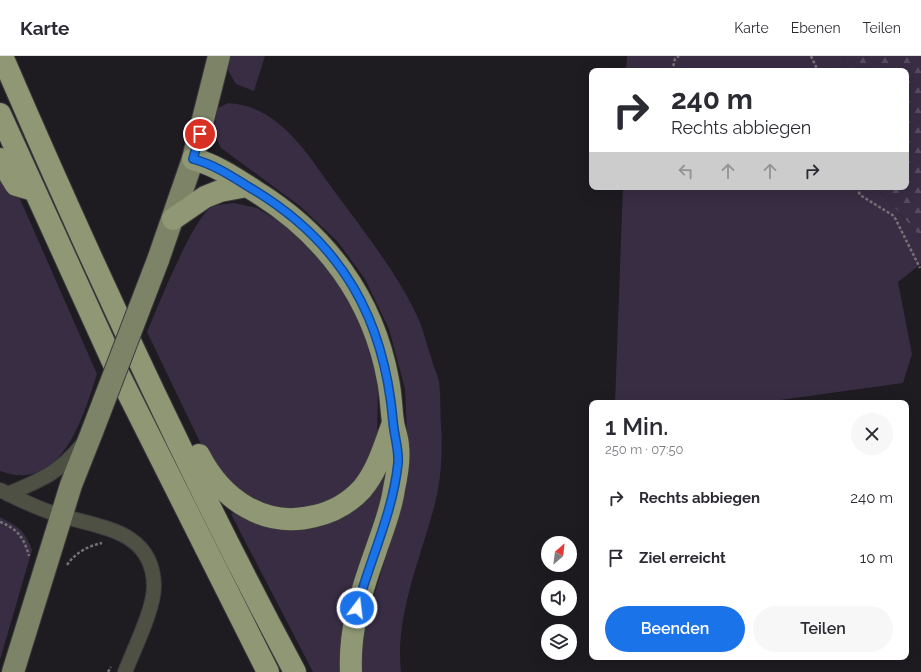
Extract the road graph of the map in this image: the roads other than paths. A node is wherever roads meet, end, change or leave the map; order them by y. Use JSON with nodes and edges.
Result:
{"nodes":[{"id":1,"x":2,"y":56,"type":"edge"},
{"id":2,"x":219,"y":56,"type":"edge"},
{"id":3,"x":0,"y":114,"type":"edge"},
{"id":4,"x":0,"y":159,"type":"edge"},
{"id":5,"x":193,"y":159,"type":"junction"},
{"id":6,"x":247,"y":186,"type":"junction"},
{"id":7,"x":33,"y":190,"type":"junction"},
{"id":8,"x":173,"y":219,"type":"junction"},
{"id":9,"x":393,"y":424,"type":"junction"},
{"id":10,"x":92,"y":432,"type":"junction"},
{"id":11,"x":180,"y":446,"type":"junction"},
{"id":12,"x":4,"y":492,"type":"edge"},
{"id":13,"x":61,"y":516,"type":"junction"},
{"id":14,"x":13,"y":672,"type":"edge"},
{"id":15,"x":125,"y":672,"type":"edge"},
{"id":16,"x":268,"y":672,"type":"edge"},
{"id":17,"x":295,"y":672,"type":"edge"},
{"id":18,"x":351,"y":672,"type":"edge"}],
"edges":[{"from":1,"to":11,"type":"highway"},
{"from":2,"to":5,"type":"main road"},
{"from":3,"to":7,"type":"highway"},
{"from":4,"to":7,"type":"highway"},
{"from":5,"to":6,"type":"highway"},
{"from":5,"to":8,"type":"main road"},
{"from":6,"to":8,"type":"highway"},
{"from":6,"to":9,"type":"highway"},
{"from":7,"to":16,"type":"highway"},
{"from":8,"to":10,"type":"main road","bridge":true},
{"from":9,"to":11,"type":"highway"},
{"from":9,"to":18,"type":"highway"},
{"from":10,"to":12,"type":"street"},
{"from":10,"to":13,"type":"main road"},
{"from":11,"to":17,"type":"highway"},
{"from":12,"to":13,"type":"street"},
{"from":13,"to":14,"type":"main road"},
{"from":13,"to":15,"type":"street"}]}
